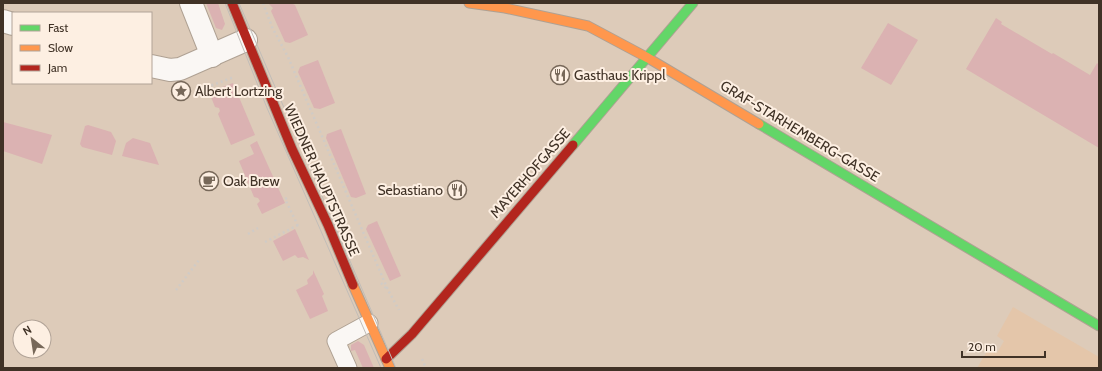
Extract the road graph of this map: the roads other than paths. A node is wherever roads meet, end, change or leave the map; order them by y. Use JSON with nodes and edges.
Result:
{"nodes":[{"id":1,"x":191,"y":3,"type":"edge"},
{"id":2,"x":232,"y":3,"type":"edge"},
{"id":3,"x":469,"y":3,"type":"edge"},
{"id":4,"x":693,"y":3,"type":"edge"},
{"id":5,"x":246,"y":40,"type":"junction"},
{"id":6,"x":212,"y":56,"type":"junction"},
{"id":7,"x":648,"y":58,"type":"junction"},
{"id":8,"x":152,"y":66,"type":"edge"},
{"id":9,"x":369,"y":323,"type":"junction"},
{"id":10,"x":1099,"y":326,"type":"edge"},
{"id":11,"x":388,"y":364,"type":"edge"},
{"id":12,"x":348,"y":368,"type":"edge"}],
"edges":[{"from":1,"to":6,"type":"street"},
{"from":2,"to":5,"type":"street","name":"WIEDNER HAUPTSTRASSE"},
{"from":3,"to":7,"type":"street","name":"GRAF-STARHEMBERG-GASSE"},
{"from":4,"to":7,"type":"street","name":"MAYERHOFGASSE"},
{"from":5,"to":6,"type":"street"},
{"from":5,"to":9,"type":"street","name":"WIEDNER HAUPTSTRASSE"},
{"from":6,"to":8,"type":"street"},
{"from":7,"to":10,"type":"street","name":"GRAF-STARHEMBERG-GASSE"},
{"from":7,"to":11,"type":"street","name":"MAYERHOFGASSE"},
{"from":9,"to":11,"type":"street","name":"WIEDNER HAUPTSTRASSE"},
{"from":9,"to":12,"type":"lane"}]}
